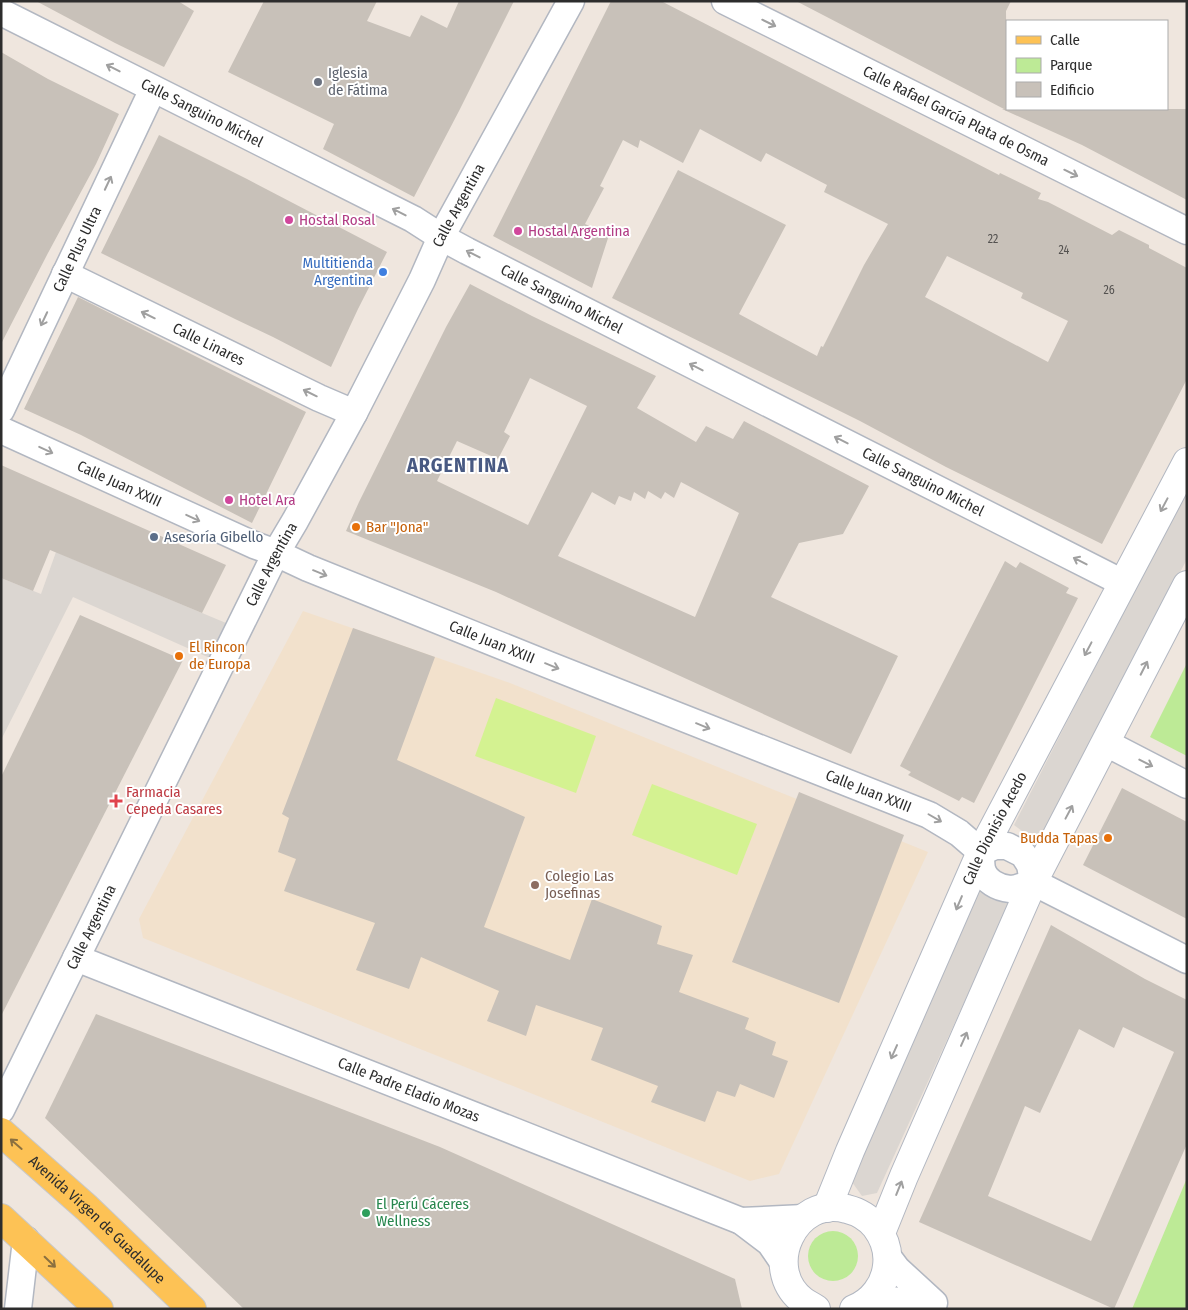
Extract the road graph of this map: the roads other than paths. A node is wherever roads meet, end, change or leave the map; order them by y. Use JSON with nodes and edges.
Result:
{"nodes":[{"id":1,"x":571,"y":1,"type":"edge"},
{"id":2,"x":725,"y":1,"type":"edge"},
{"id":3,"x":1,"y":12,"type":"edge"},
{"id":4,"x":153,"y":89,"type":"junction"},
{"id":5,"x":1187,"y":231,"type":"edge"},
{"id":6,"x":441,"y":237,"type":"junction"},
{"id":7,"x":65,"y":274,"type":"junction"},
{"id":8,"x":1,"y":410,"type":"edge"},
{"id":9,"x":354,"y":413,"type":"junction"},
{"id":10,"x":1,"y":430,"type":"edge"},
{"id":11,"x":1187,"y":462,"type":"edge"},
{"id":12,"x":276,"y":553,"type":"junction"},
{"id":13,"x":1124,"y":583,"type":"junction"},
{"id":14,"x":1185,"y":594,"type":"edge"},
{"id":15,"x":1106,"y":742,"type":"junction"},
{"id":16,"x":1187,"y":784,"type":"edge"},
{"id":17,"x":980,"y":852,"type":"junction"},
{"id":18,"x":1033,"y":882,"type":"junction"},
{"id":19,"x":76,"y":958,"type":"junction"},
{"id":20,"x":1187,"y":960,"type":"edge"},
{"id":21,"x":1,"y":1110,"type":"edge"},
{"id":22,"x":1,"y":1132,"type":"edge"},
{"id":23,"x":816,"y":1213,"type":"junction"},
{"id":24,"x":1,"y":1218,"type":"edge"},
{"id":25,"x":741,"y":1221,"type":"junction"},
{"id":26,"x":26,"y":1240,"type":"junction"},
{"id":27,"x":884,"y":1245,"type":"junction"},
{"id":28,"x":785,"y":1286,"type":"edge"},
{"id":29,"x":862,"y":1304,"type":"edge"},
{"id":30,"x":941,"y":1306,"type":"edge"},
{"id":31,"x":18,"y":1309,"type":"edge"},
{"id":32,"x":99,"y":1309,"type":"edge"},
{"id":33,"x":192,"y":1309,"type":"edge"},
{"id":34,"x":816,"y":1309,"type":"edge"}],
"edges":[{"from":1,"to":6,"type":"street","name":"Calle Argentina"},
{"from":2,"to":5,"type":"street","name":"Calle Rafael García Plata de Osma","one_way":true},
{"from":4,"to":3,"type":"street","name":"Calle Sanguino Michel","one_way":true},
{"from":6,"to":4,"type":"street","name":"Calle Sanguino Michel","one_way":true},
{"from":7,"to":4,"type":"street","name":"Calle Plus Ultra","one_way":true},
{"from":6,"to":9,"type":"street","name":"Calle Argentina"},
{"from":13,"to":6,"type":"street","name":"Calle Sanguino Michel","one_way":true},
{"from":7,"to":8,"type":"street","name":"Calle Plus Ultra","one_way":true},
{"from":9,"to":7,"type":"street","name":"Calle Linares","one_way":true},
{"from":9,"to":12,"type":"street","name":"Calle Argentina"},
{"from":10,"to":12,"type":"street","name":"Calle Juan XXIII","one_way":true},
{"from":11,"to":13,"type":"main road","name":"Calle Dionisio Acedo","one_way":true},
{"from":12,"to":17,"type":"street","name":"Calle Juan XXIII","one_way":true},
{"from":12,"to":19,"type":"street","name":"Calle Argentina"},
{"from":13,"to":17,"type":"main road","name":"Calle Dionisio Acedo","one_way":true},
{"from":15,"to":14,"type":"main road","one_way":true},
{"from":15,"to":16,"type":"street","one_way":true},
{"from":18,"to":15,"type":"main road","one_way":true},
{"from":17,"to":18,"type":"street"},
{"from":17,"to":18,"type":"street"},
{"from":17,"to":23,"type":"main road","name":"Calle Dionisio Acedo","one_way":true},
{"from":18,"to":20,"type":"street"},
{"from":27,"to":18,"type":"main road","one_way":true},
{"from":19,"to":21,"type":"street","name":"Calle Argentina"},
{"from":19,"to":25,"type":"street","name":"Calle Padre Eladio Mozas"},
{"from":33,"to":22,"type":"main road","name":"Avenida Virgen de Guadalupe","one_way":true},
{"from":23,"to":25,"type":"street","name":"Calle Padre Eladio Mozas"},
{"from":23,"to":27,"type":"main road"},
{"from":23,"to":28,"type":"main road","name":"Calle Dionisio Acedo"},
{"from":24,"to":26,"type":"main road"},
{"from":25,"to":28,"type":"street","name":"Calle Padre Eladio Mozas"},
{"from":26,"to":31,"type":"street"},
{"from":26,"to":32,"type":"main road","one_way":true},
{"from":27,"to":29,"type":"main road"},
{"from":27,"to":30,"type":"street"},
{"from":28,"to":34,"type":"main road"},
{"from":29,"to":30,"type":"street"}]}
